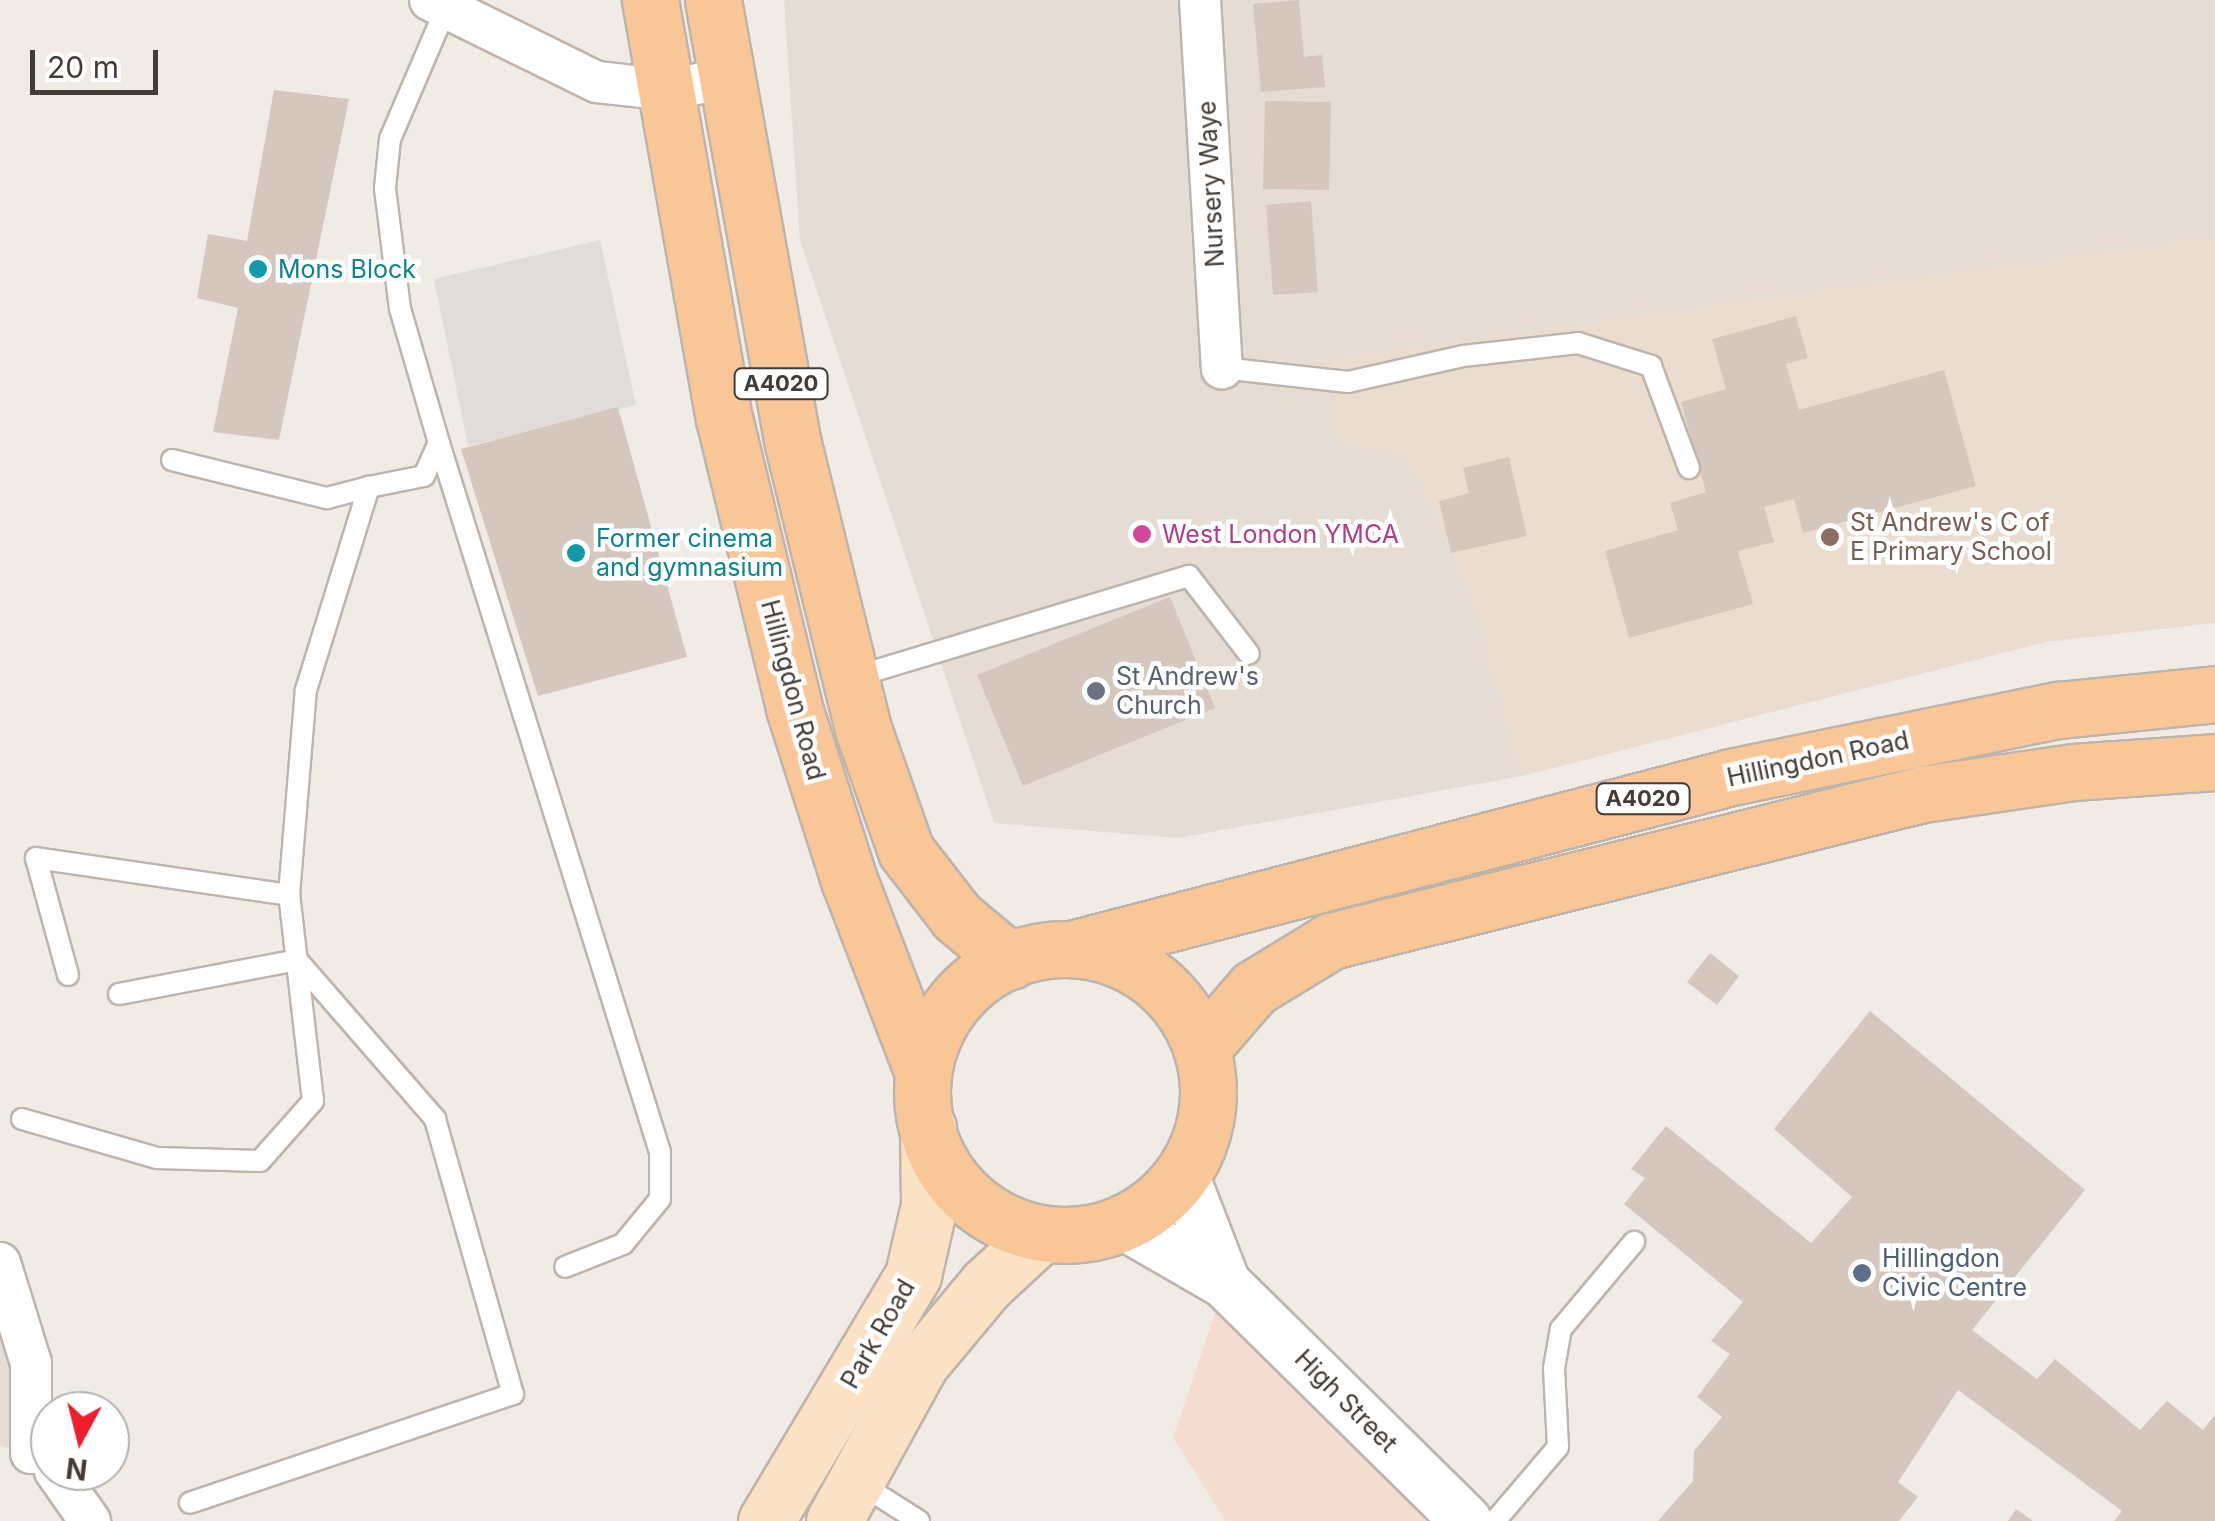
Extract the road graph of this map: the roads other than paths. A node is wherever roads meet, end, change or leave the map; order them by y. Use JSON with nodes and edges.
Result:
{"nodes":[{"id":1,"x":650,"y":0,"type":"edge"},
{"id":2,"x":714,"y":0,"type":"edge"},
{"id":3,"x":1200,"y":0,"type":"edge"},
{"id":4,"x":438,"y":3,"type":"edge"},
{"id":5,"x":725,"y":78,"type":"junction"},
{"id":6,"x":669,"y":90,"type":"junction"},
{"id":7,"x":1222,"y":368,"type":"joint"},
{"id":8,"x":439,"y":443,"type":"junction"},
{"id":9,"x":172,"y":460,"type":"dead end"},
{"id":10,"x":1690,"y":468,"type":"dead end"},
{"id":11,"x":369,"y":488,"type":"junction"},
{"id":12,"x":1249,"y":654,"type":"dead end"},
{"id":13,"x":851,"y":678,"type":"junction"},
{"id":14,"x":2215,"y":694,"type":"edge"},
{"id":15,"x":2215,"y":762,"type":"edge"},
{"id":16,"x":289,"y":895,"type":"junction"},
{"id":17,"x":1079,"y":947,"type":"junction"},
{"id":18,"x":297,"y":960,"type":"junction"},
{"id":19,"x":1010,"y":961,"type":"junction"},
{"id":20,"x":68,"y":976,"type":"dead end"},
{"id":21,"x":119,"y":994,"type":"dead end"},
{"id":22,"x":1202,"y":1048,"type":"junction"},
{"id":23,"x":923,"y":1073,"type":"junction"},
{"id":24,"x":22,"y":1118,"type":"dead end"},
{"id":25,"x":928,"y":1128,"type":"junction"},
{"id":26,"x":1182,"y":1172,"type":"junction"},
{"id":27,"x":1125,"y":1225,"type":"junction"},
{"id":28,"x":1039,"y":1236,"type":"junction"},
{"id":29,"x":1634,"y":1242,"type":"dead end"},
{"id":30,"x":0,"y":1263,"type":"edge"},
{"id":31,"x":564,"y":1268,"type":"dead end"},
{"id":32,"x":1225,"y":1283,"type":"junction"},
{"id":33,"x":31,"y":1391,"type":"edge"},
{"id":34,"x":62,"y":1491,"type":"edge"},
{"id":35,"x":843,"y":1500,"type":"edge"},
{"id":36,"x":190,"y":1504,"type":"dead end"},
{"id":37,"x":90,"y":1521,"type":"edge"},
{"id":38,"x":766,"y":1521,"type":"edge"},
{"id":39,"x":920,"y":1521,"type":"edge"},
{"id":40,"x":1466,"y":1521,"type":"edge"},
{"id":41,"x":1495,"y":1521,"type":"edge"}],
"edges":[{"from":1,"to":6,"type":"main road","name":"Hillingdon Road","number":"A4020"},
{"from":2,"to":5,"type":"main road","number":"A4020"},
{"from":3,"to":7,"type":"street","name":"Nursery Waye"},
{"from":4,"to":6,"type":"street"},
{"from":4,"to":8,"type":"lane"},
{"from":5,"to":6,"type":"street"},
{"from":5,"to":13,"type":"main road","number":"A4020"},
{"from":6,"to":23,"type":"main road","name":"Hillingdon Road","number":"A4020"},
{"from":7,"to":10,"type":"lane"},
{"from":8,"to":11,"type":"lane"},
{"from":8,"to":31,"type":"lane"},
{"from":9,"to":11,"type":"lane"},
{"from":11,"to":16,"type":"lane"},
{"from":12,"to":13,"type":"lane"},
{"from":13,"to":19,"type":"main road","number":"A4020"},
{"from":14,"to":17,"type":"main road","name":"Hillingdon Road","number":"A4020"},
{"from":15,"to":22,"type":"main road","number":"A4020"},
{"from":16,"to":18,"type":"lane"},
{"from":16,"to":20,"type":"lane"},
{"from":17,"to":19,"type":"main road","number":"A4020"},
{"from":17,"to":22,"type":"main road","number":"A4020"},
{"from":18,"to":21,"type":"lane"},
{"from":18,"to":24,"type":"lane"},
{"from":18,"to":36,"type":"lane"},
{"from":19,"to":23,"type":"main road","number":"A4020"},
{"from":22,"to":26,"type":"main road","number":"A4020"},
{"from":23,"to":25,"type":"main road","number":"A4020"},
{"from":25,"to":28,"type":"main road","number":"A4020"},
{"from":25,"to":38,"type":"main road","name":"Park Road"},
{"from":26,"to":27,"type":"main road","number":"A4020"},
{"from":26,"to":32,"type":"street"},
{"from":27,"to":28,"type":"main road","number":"A4020"},
{"from":27,"to":32,"type":"street"},
{"from":28,"to":35,"type":"main road","name":"Park Road"},
{"from":29,"to":41,"type":"lane"},
{"from":30,"to":33,"type":"street"},
{"from":32,"to":40,"type":"street","name":"High Street"},
{"from":34,"to":37,"type":"street"},
{"from":35,"to":39,"type":"lane"}]}
